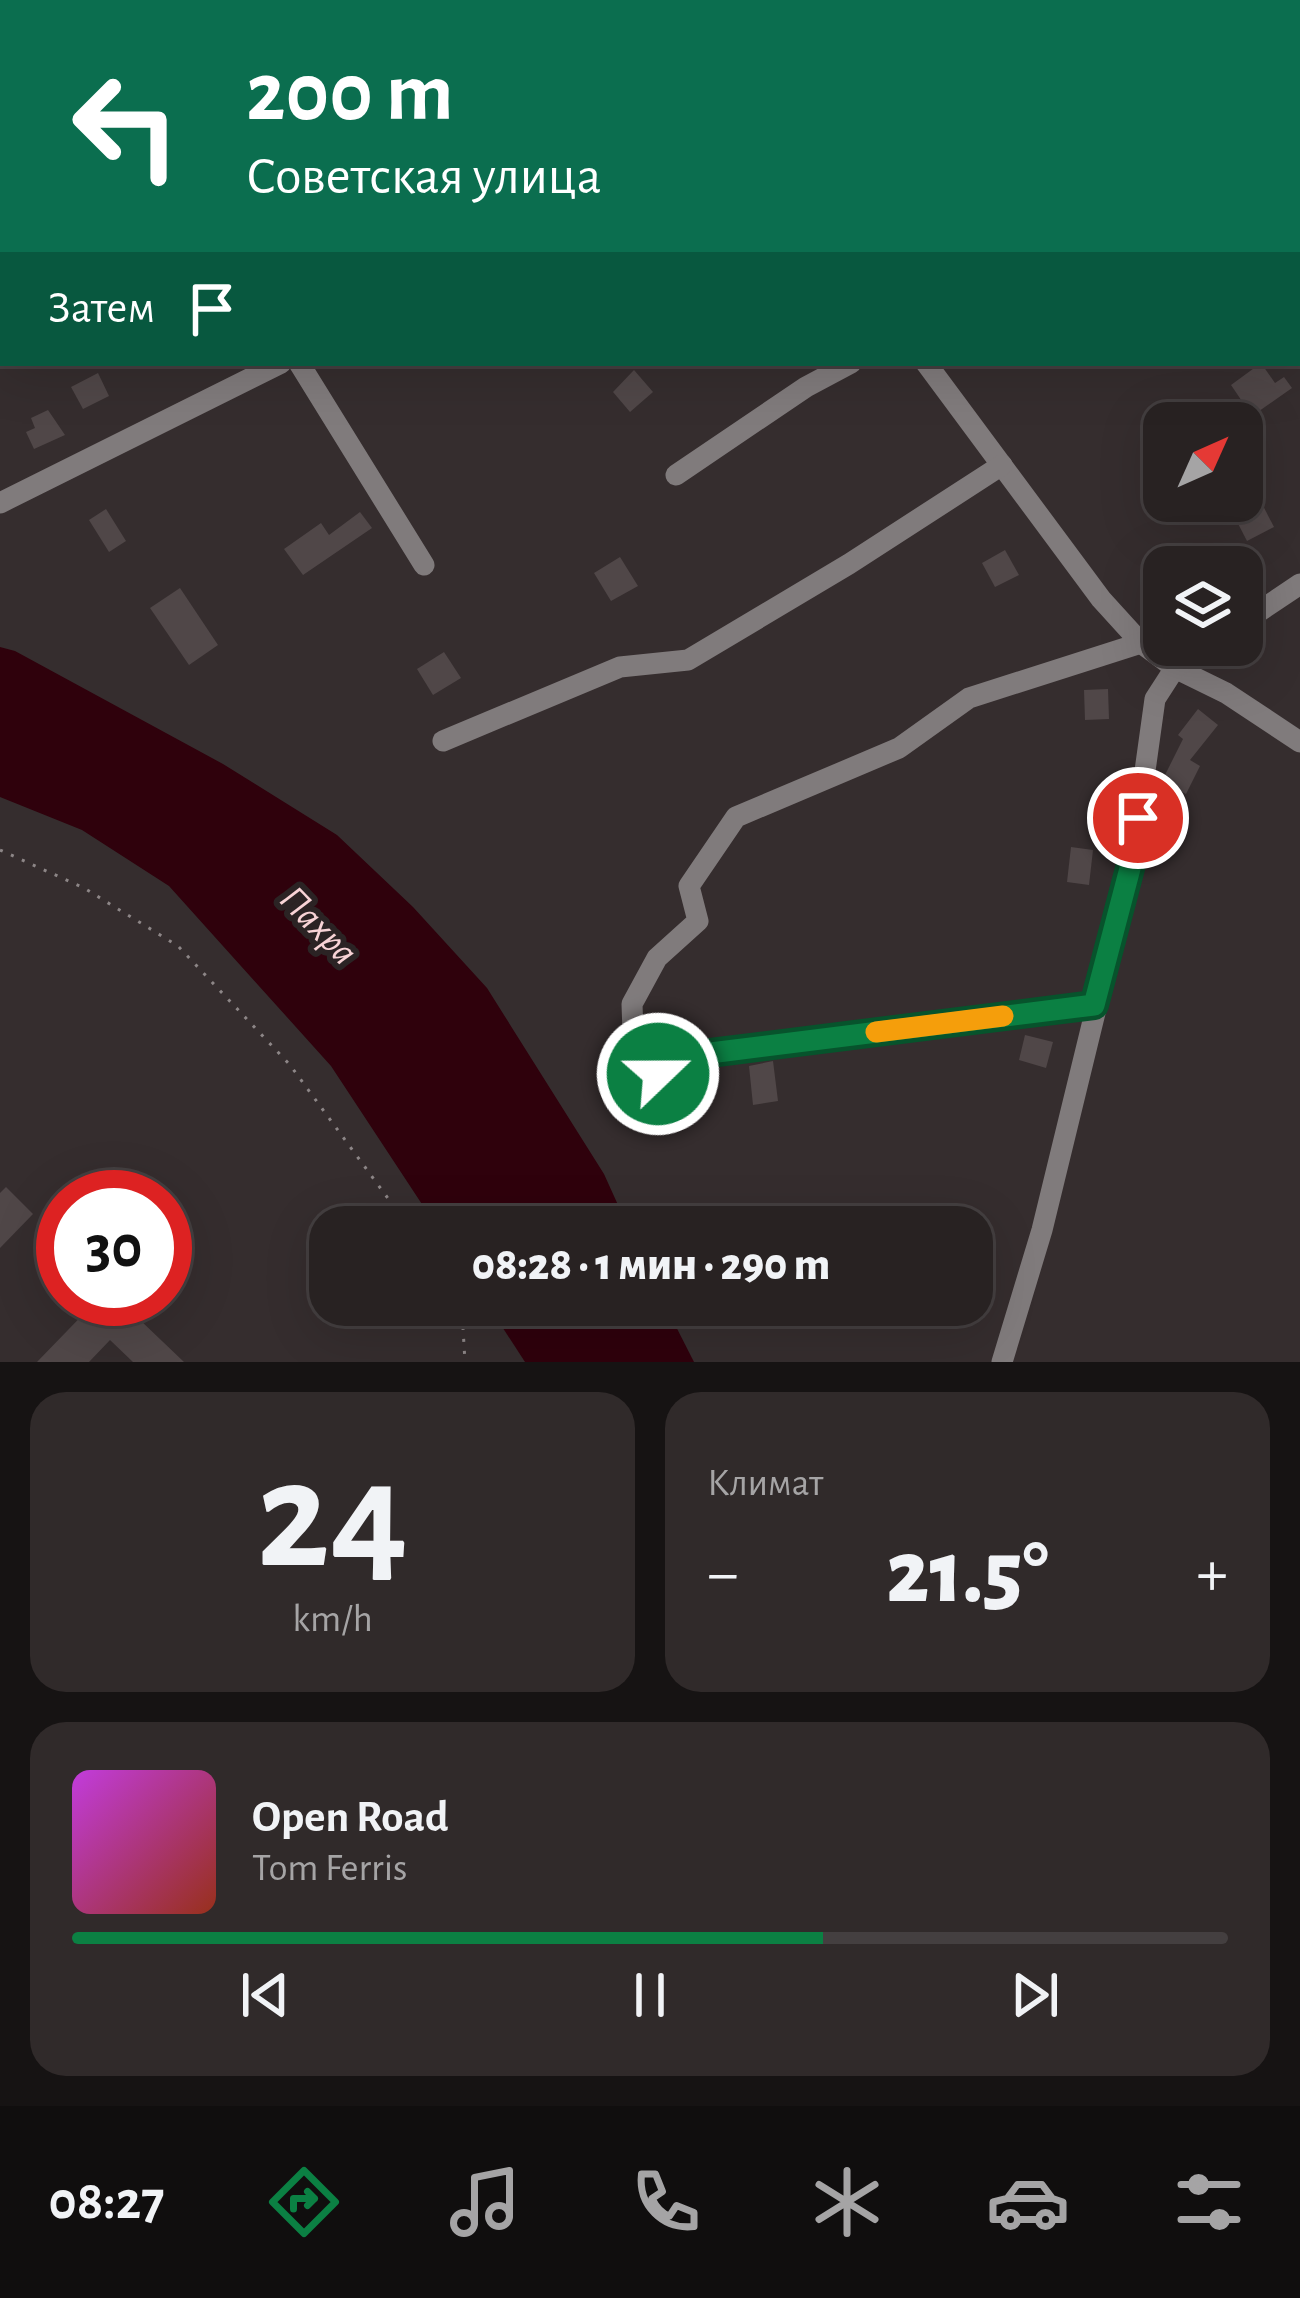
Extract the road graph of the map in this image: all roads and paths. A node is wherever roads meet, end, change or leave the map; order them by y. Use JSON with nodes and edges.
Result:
{"nodes":[{"id":1,"x":275,"y":366,"type":"edge"},
{"id":2,"x":301,"y":366,"type":"edge"},
{"id":3,"x":845,"y":366,"type":"edge"},
{"id":4,"x":932,"y":366,"type":"edge"},
{"id":5,"x":1002,"y":465,"type":"junction"},
{"id":6,"x":676,"y":475,"type":"dead end"},
{"id":7,"x":0,"y":503,"type":"edge"},
{"id":8,"x":424,"y":565,"type":"dead end"},
{"id":9,"x":1300,"y":584,"type":"edge"},
{"id":10,"x":1263,"y":608,"type":"edge"},
{"id":11,"x":1141,"y":644,"type":"junction"},
{"id":12,"x":1177,"y":666,"type":"edge"},
{"id":13,"x":1174,"y":668,"type":"junction"},
{"id":14,"x":443,"y":741,"type":"dead end"},
{"id":15,"x":1300,"y":742,"type":"edge"},
{"id":16,"x":0,"y":850,"type":"edge"},
{"id":17,"x":1094,"y":1005,"type":"junction"},
{"id":18,"x":394,"y":1206,"type":"edge"},
{"id":19,"x":462,"y":1326,"type":"edge"},
{"id":20,"x":465,"y":1362,"type":"edge"},
{"id":21,"x":1002,"y":1362,"type":"edge"}],
"edges":[{"from":1,"to":7,"type":"street"},
{"from":2,"to":8,"type":"street"},
{"from":3,"to":6,"type":"street"},
{"from":4,"to":5,"type":"street"},
{"from":5,"to":11,"type":"street"},
{"from":5,"to":14,"type":"street"},
{"from":9,"to":10,"type":"street"},
{"from":11,"to":13,"type":"street"},
{"from":11,"to":17,"type":"street"},
{"from":12,"to":13,"type":"street"},
{"from":13,"to":15,"type":"street"},
{"from":13,"to":17,"type":"street"},
{"from":16,"to":18,"type":"path"},
{"from":17,"to":21,"type":"street"},
{"from":19,"to":20,"type":"path"}]}
